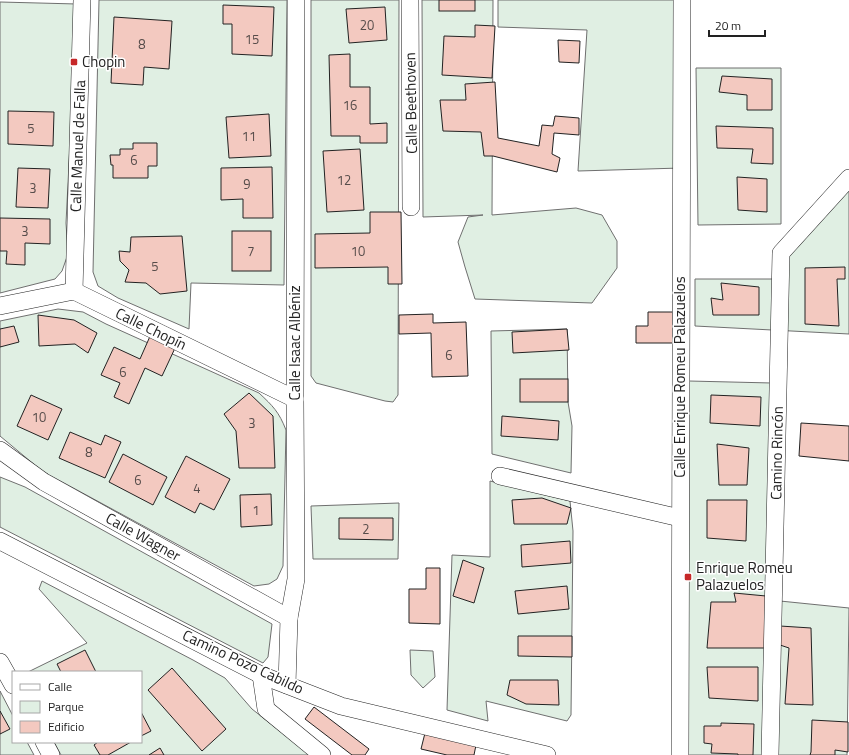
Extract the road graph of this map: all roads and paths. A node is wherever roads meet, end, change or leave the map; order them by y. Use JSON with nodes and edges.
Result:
{"nodes":[{"id":1,"x":82,"y":0,"type":"edge"},
{"id":2,"x":296,"y":0,"type":"edge"},
{"id":3,"x":410,"y":0,"type":"edge"},
{"id":4,"x":682,"y":0,"type":"edge"},
{"id":5,"x":849,"y":178,"type":"edge"},
{"id":6,"x":412,"y":207,"type":"dead end"},
{"id":7,"x":74,"y":291,"type":"junction"},
{"id":8,"x":0,"y":306,"type":"edge"},
{"id":9,"x":295,"y":399,"type":"junction"},
{"id":10,"x":0,"y":450,"type":"edge"},
{"id":11,"x":500,"y":476,"type":"dead end"},
{"id":12,"x":680,"y":518,"type":"junction"},
{"id":13,"x":0,"y":540,"type":"edge"},
{"id":14,"x":289,"y":618,"type":"junction"},
{"id":15,"x":0,"y":662,"type":"edge"},
{"id":16,"x":261,"y":674,"type":"junction"},
{"id":17,"x":12,"y":683,"type":"edge"},
{"id":18,"x":287,"y":685,"type":"junction"},
{"id":19,"x":45,"y":743,"type":"edge"},
{"id":20,"x":51,"y":755,"type":"edge"},
{"id":21,"x":322,"y":755,"type":"edge"},
{"id":22,"x":547,"y":755,"type":"edge"},
{"id":23,"x":680,"y":755,"type":"edge"},
{"id":24,"x":770,"y":755,"type":"edge"}],
"edges":[{"from":1,"to":7,"type":"street","name":"Calle Manuel de Falla"},
{"from":2,"to":9,"type":"street","name":"Calle Isaac Albéniz"},
{"from":3,"to":6,"type":"street","name":"Calle Beethoven"},
{"from":4,"to":12,"type":"street","name":"Calle Enrique Romeu Palazuelos"},
{"from":5,"to":24,"type":"street","name":"Camino Rincón"},
{"from":7,"to":8,"type":"street"},
{"from":7,"to":9,"type":"street","name":"Calle Chopín"},
{"from":9,"to":14,"type":"street","name":"Calle Isaac Albéniz"},
{"from":10,"to":14,"type":"street","name":"Calle Wagner"},
{"from":11,"to":12,"type":"street"},
{"from":12,"to":23,"type":"street","name":"Calle Enrique Romeu Palazuelos"},
{"from":13,"to":16,"type":"street","name":"Camino Pozo Cabildo"},
{"from":14,"to":18,"type":"street","name":"Calle Isaac Albéniz"},
{"from":15,"to":17,"type":"street"},
{"from":16,"to":18,"type":"street","name":"Camino Pozo Cabildo"},
{"from":16,"to":21,"type":"street"},
{"from":18,"to":22,"type":"street","name":"Camino Pozo Cabildo"},
{"from":19,"to":20,"type":"street"}]}
